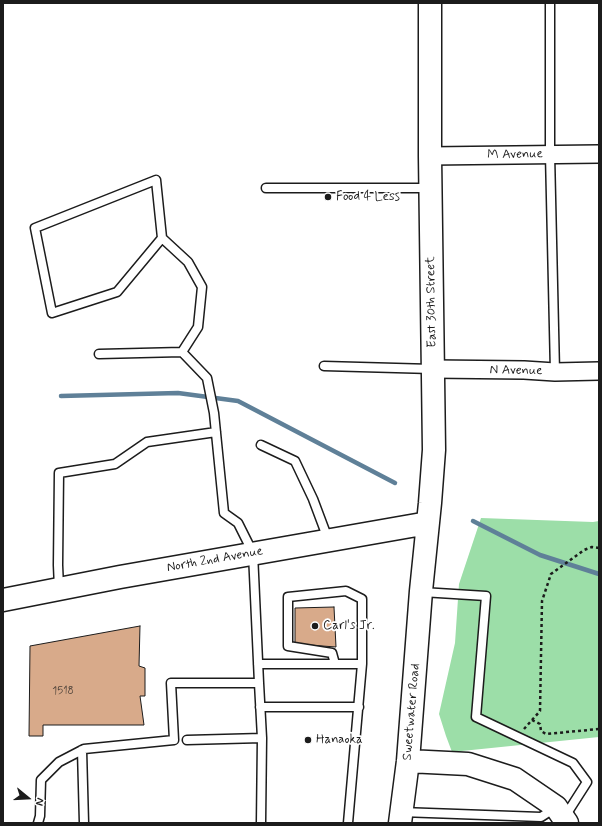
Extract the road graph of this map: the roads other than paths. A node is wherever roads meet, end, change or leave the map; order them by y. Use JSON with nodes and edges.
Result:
{"nodes":[{"id":1,"x":430,"y":3,"type":"edge"},
{"id":2,"x":550,"y":3,"type":"edge"},
{"id":3,"x":550,"y":154,"type":"junction"},
{"id":4,"x":599,"y":154,"type":"edge"},
{"id":5,"x":430,"y":156,"type":"junction"},
{"id":6,"x":266,"y":188,"type":"dead end"},
{"id":7,"x":430,"y":188,"type":"junction"},
{"id":8,"x":162,"y":238,"type":"junction"},
{"id":9,"x":182,"y":352,"type":"junction"},
{"id":10,"x":99,"y":354,"type":"dead end"},
{"id":11,"x":324,"y":366,"type":"dead end"},
{"id":12,"x":433,"y":369,"type":"junction"},
{"id":13,"x":599,"y":371,"type":"edge"},
{"id":14,"x":554,"y":372,"type":"junction"},
{"id":15,"x":216,"y":432,"type":"junction"},
{"id":16,"x":261,"y":445,"type":"dead end"},
{"id":17,"x":428,"y":523,"type":"junction"},
{"id":18,"x":328,"y":540,"type":"junction"},
{"id":19,"x":253,"y":553,"type":"junction"},
{"id":20,"x":59,"y":589,"type":"junction"},
{"id":21,"x":421,"y":596,"type":"junction"},
{"id":22,"x":3,"y":600,"type":"edge"},
{"id":23,"x":258,"y":664,"type":"junction"},
{"id":24,"x":334,"y":664,"type":"junction"},
{"id":25,"x":362,"y":664,"type":"junction"},
{"id":26,"x":259,"y":683,"type":"junction"},
{"id":27,"x":260,"y":707,"type":"junction"},
{"id":28,"x":359,"y":707,"type":"junction"},
{"id":29,"x":262,"y":738,"type":"junction"},
{"id":30,"x":187,"y":740,"type":"dead end"},
{"id":31,"x":82,"y":750,"type":"junction"},
{"id":32,"x":408,"y":761,"type":"junction"},
{"id":33,"x":562,"y":816,"type":"edge"},
{"id":34,"x":400,"y":818,"type":"edge"},
{"id":35,"x":38,"y":823,"type":"edge"},
{"id":36,"x":84,"y":823,"type":"edge"},
{"id":37,"x":261,"y":823,"type":"edge"},
{"id":38,"x":348,"y":823,"type":"edge"}],
"edges":[{"from":1,"to":5,"type":"main road","name":"East 30th Street"},
{"from":2,"to":3,"type":"lane"},
{"from":3,"to":4,"type":"street","name":"M Avenue"},
{"from":3,"to":5,"type":"street","name":"M Avenue"},
{"from":3,"to":14,"type":"lane"},
{"from":5,"to":7,"type":"main road","name":"East 30th Street"},
{"from":6,"to":7,"type":"lane"},
{"from":7,"to":12,"type":"main road","name":"East 30th Street"},
{"from":8,"to":8,"type":"lane"},
{"from":8,"to":9,"type":"lane"},
{"from":9,"to":10,"type":"lane"},
{"from":9,"to":15,"type":"lane"},
{"from":11,"to":12,"type":"lane"},
{"from":12,"to":14,"type":"street","name":"N Avenue"},
{"from":12,"to":17,"type":"main road","name":"East 30th Street"},
{"from":13,"to":14,"type":"street","name":"N Avenue"},
{"from":15,"to":19,"type":"lane"},
{"from":15,"to":20,"type":"lane"},
{"from":16,"to":18,"type":"lane"},
{"from":17,"to":18,"type":"main road","name":"North 2nd Avenue"},
{"from":17,"to":21,"type":"main road","name":"East 30th Street"},
{"from":18,"to":19,"type":"main road","name":"North 2nd Avenue"},
{"from":19,"to":20,"type":"main road","name":"North 2nd Avenue"},
{"from":19,"to":23,"type":"lane"},
{"from":20,"to":22,"type":"main road","name":"North 2nd Avenue"},
{"from":21,"to":32,"type":"main road","name":"Sweetwater Road"},
{"from":21,"to":33,"type":"lane"},
{"from":23,"to":24,"type":"lane"},
{"from":23,"to":26,"type":"lane"},
{"from":24,"to":25,"type":"lane"},
{"from":24,"to":25,"type":"lane"},
{"from":25,"to":28,"type":"lane"},
{"from":26,"to":27,"type":"lane"},
{"from":26,"to":31,"type":"lane"},
{"from":27,"to":28,"type":"lane"},
{"from":27,"to":29,"type":"lane"},
{"from":28,"to":38,"type":"lane"},
{"from":29,"to":30,"type":"lane"},
{"from":29,"to":37,"type":"lane"},
{"from":31,"to":35,"type":"lane"},
{"from":31,"to":36,"type":"lane"},
{"from":32,"to":33,"type":"main road"},
{"from":32,"to":34,"type":"main road","name":"Sweetwater Road"},
{"from":33,"to":34,"type":"lane"}]}
